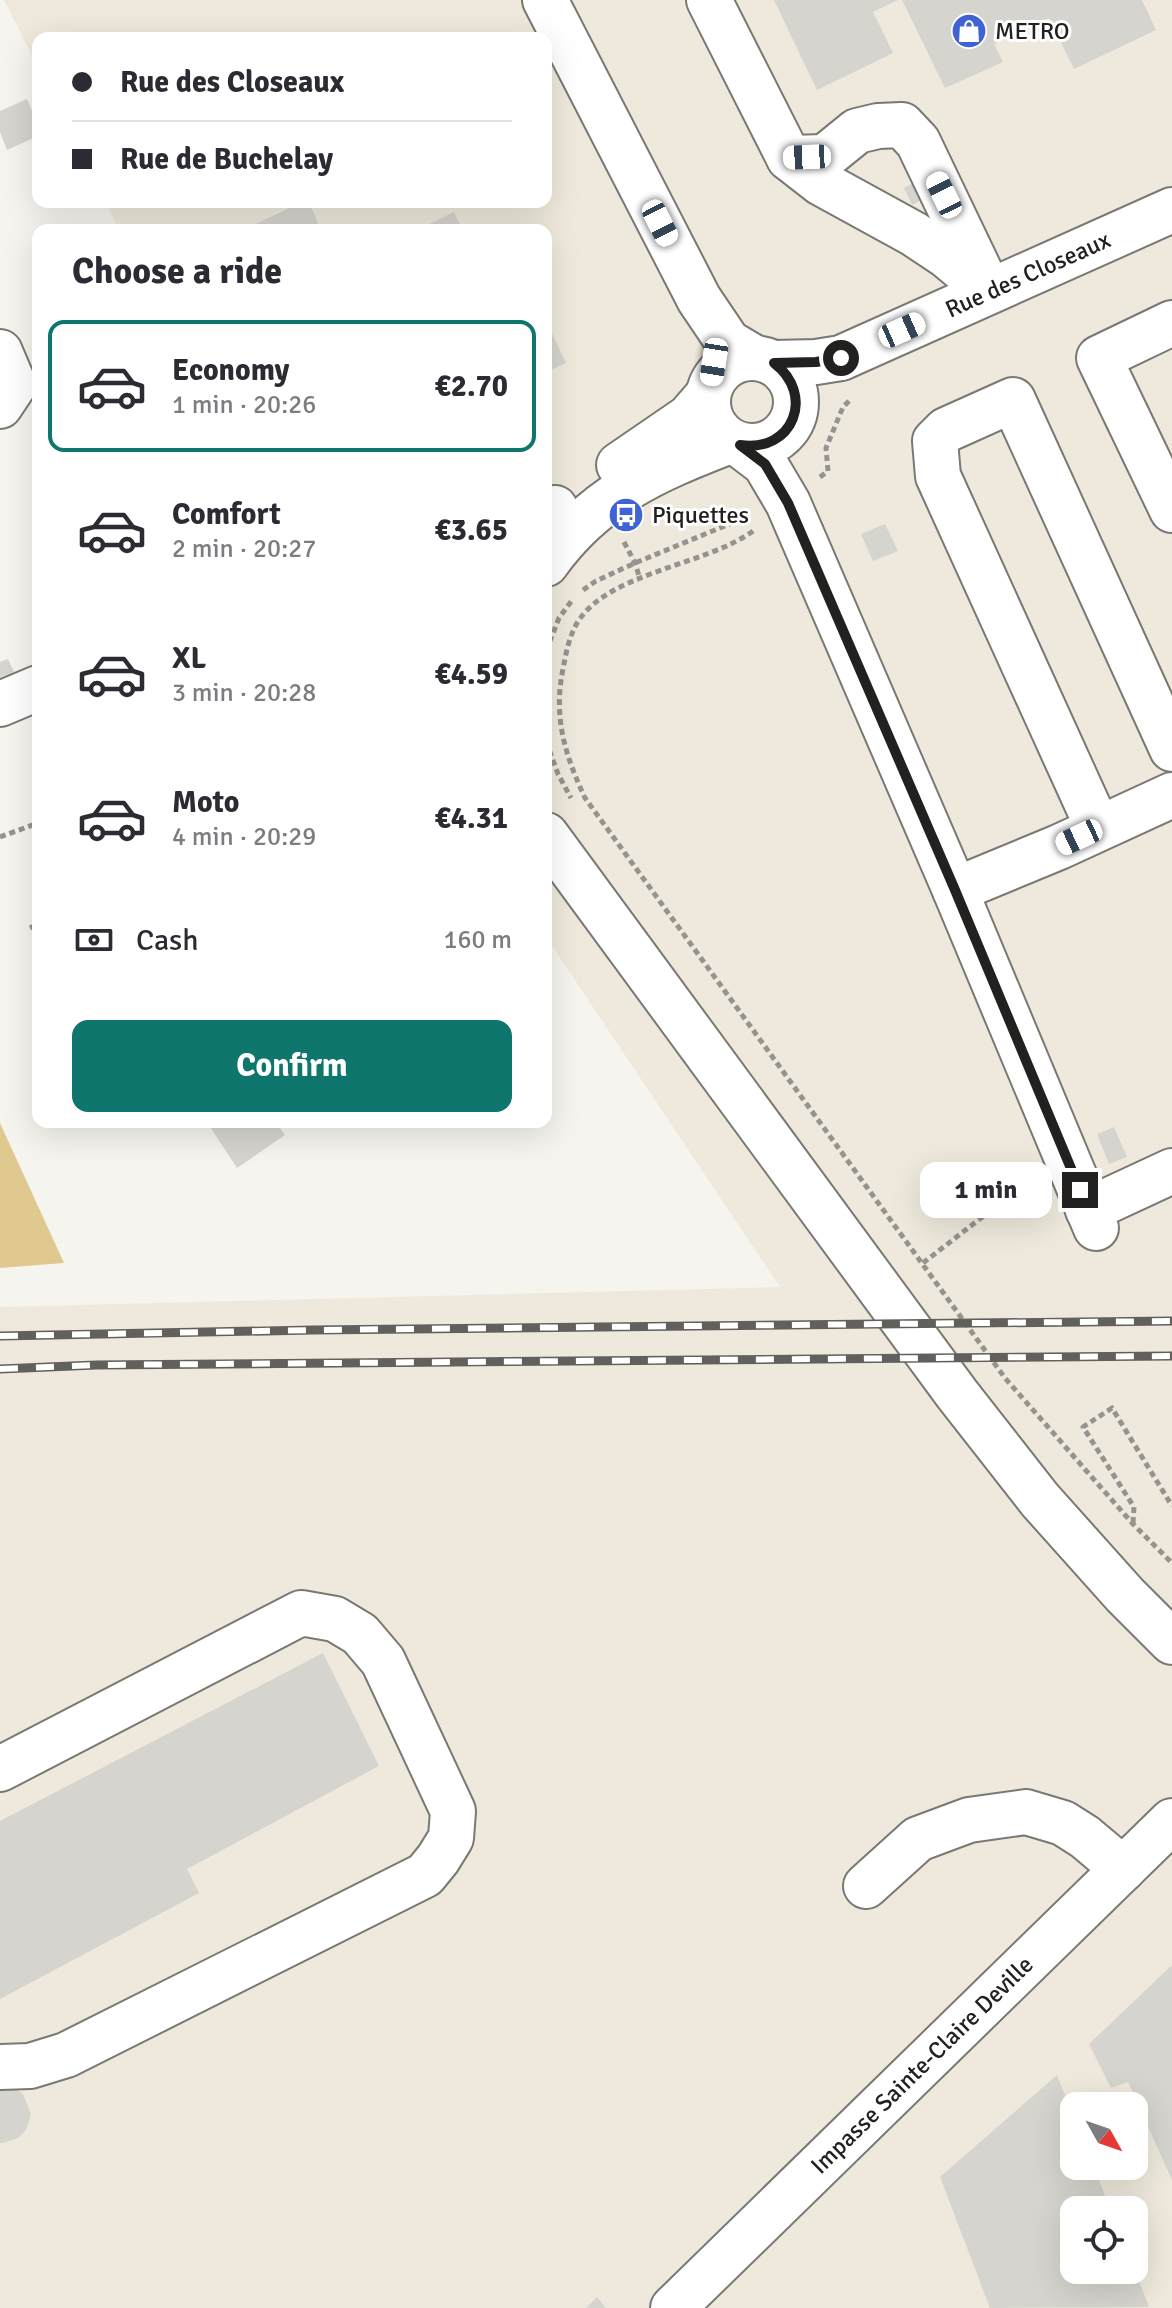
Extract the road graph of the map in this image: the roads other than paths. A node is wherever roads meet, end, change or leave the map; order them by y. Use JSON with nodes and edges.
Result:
{"nodes":[{"id":1,"x":545,"y":0,"type":"edge"},
{"id":2,"x":709,"y":0,"type":"edge"},
{"id":3,"x":789,"y":158,"type":"junction"},
{"id":4,"x":1172,"y":210,"type":"edge"},
{"id":5,"x":989,"y":291,"type":"junction"},
{"id":6,"x":699,"y":299,"type":"junction"},
{"id":7,"x":1172,"y":323,"type":"edge"},
{"id":8,"x":0,"y":352,"type":"edge"},
{"id":9,"x":764,"y":360,"type":"junction"},
{"id":10,"x":848,"y":377,"type":"junction"},
{"id":11,"x":709,"y":390,"type":"junction"},
{"id":12,"x":0,"y":406,"type":"edge"},
{"id":13,"x":790,"y":424,"type":"junction"},
{"id":14,"x":735,"y":443,"type":"junction"},
{"id":15,"x":786,"y":496,"type":"junction"},
{"id":16,"x":552,"y":510,"type":"edge"},
{"id":17,"x":1172,"y":510,"type":"edge"},
{"id":18,"x":552,"y":556,"type":"edge"},
{"id":19,"x":32,"y":691,"type":"edge"},
{"id":20,"x":0,"y":704,"type":"edge"},
{"id":21,"x":1172,"y":749,"type":"edge"},
{"id":22,"x":1172,"y":795,"type":"edge"},
{"id":23,"x":1098,"y":828,"type":"junction"},
{"id":24,"x":552,"y":843,"type":"edge"},
{"id":25,"x":955,"y":890,"type":"junction"},
{"id":26,"x":1172,"y":1171,"type":"edge"},
{"id":27,"x":1172,"y":1642,"type":"edge"},
{"id":28,"x":0,"y":1769,"type":"edge"},
{"id":29,"x":1172,"y":1821,"type":"edge"},
{"id":30,"x":1123,"y":1869,"type":"junction"},
{"id":31,"x":866,"y":1886,"type":"dead end"},
{"id":32,"x":0,"y":2067,"type":"edge"},
{"id":33,"x":673,"y":2308,"type":"edge"}],
"edges":[{"from":1,"to":6,"type":"street"},
{"from":2,"to":3,"type":"street"},
{"from":3,"to":5,"type":"street"},
{"from":3,"to":5,"type":"street"},
{"from":4,"to":5,"type":"street","name":"Rue des Closeaux"},
{"from":5,"to":10,"type":"street","name":"Rue des Closeaux"},
{"from":6,"to":9,"type":"street"},
{"from":6,"to":11,"type":"street"},
{"from":7,"to":17,"type":"street"},
{"from":8,"to":12,"type":"street"},
{"from":9,"to":10,"type":"street","name":"Rue des Closeaux"},
{"from":9,"to":11,"type":"street"},
{"from":9,"to":13,"type":"street"},
{"from":10,"to":13,"type":"street","name":"Rue des Closeaux"},
{"from":11,"to":14,"type":"street"},
{"from":11,"to":16,"type":"street"},
{"from":13,"to":14,"type":"street"},
{"from":13,"to":15,"type":"street"},
{"from":14,"to":15,"type":"street"},
{"from":14,"to":18,"type":"street"},
{"from":15,"to":25,"type":"street"},
{"from":19,"to":20,"type":"street"},
{"from":21,"to":23,"type":"street"},
{"from":22,"to":23,"type":"street"},
{"from":23,"to":25,"type":"street"},
{"from":24,"to":27,"type":"street"},
{"from":25,"to":26,"type":"street"},
{"from":28,"to":32,"type":"street"},
{"from":29,"to":30,"type":"street","name":"Impasse Sainte-Claire Deville"},
{"from":30,"to":31,"type":"street"},
{"from":30,"to":33,"type":"street","name":"Impasse Sainte-Claire Deville"}]}
